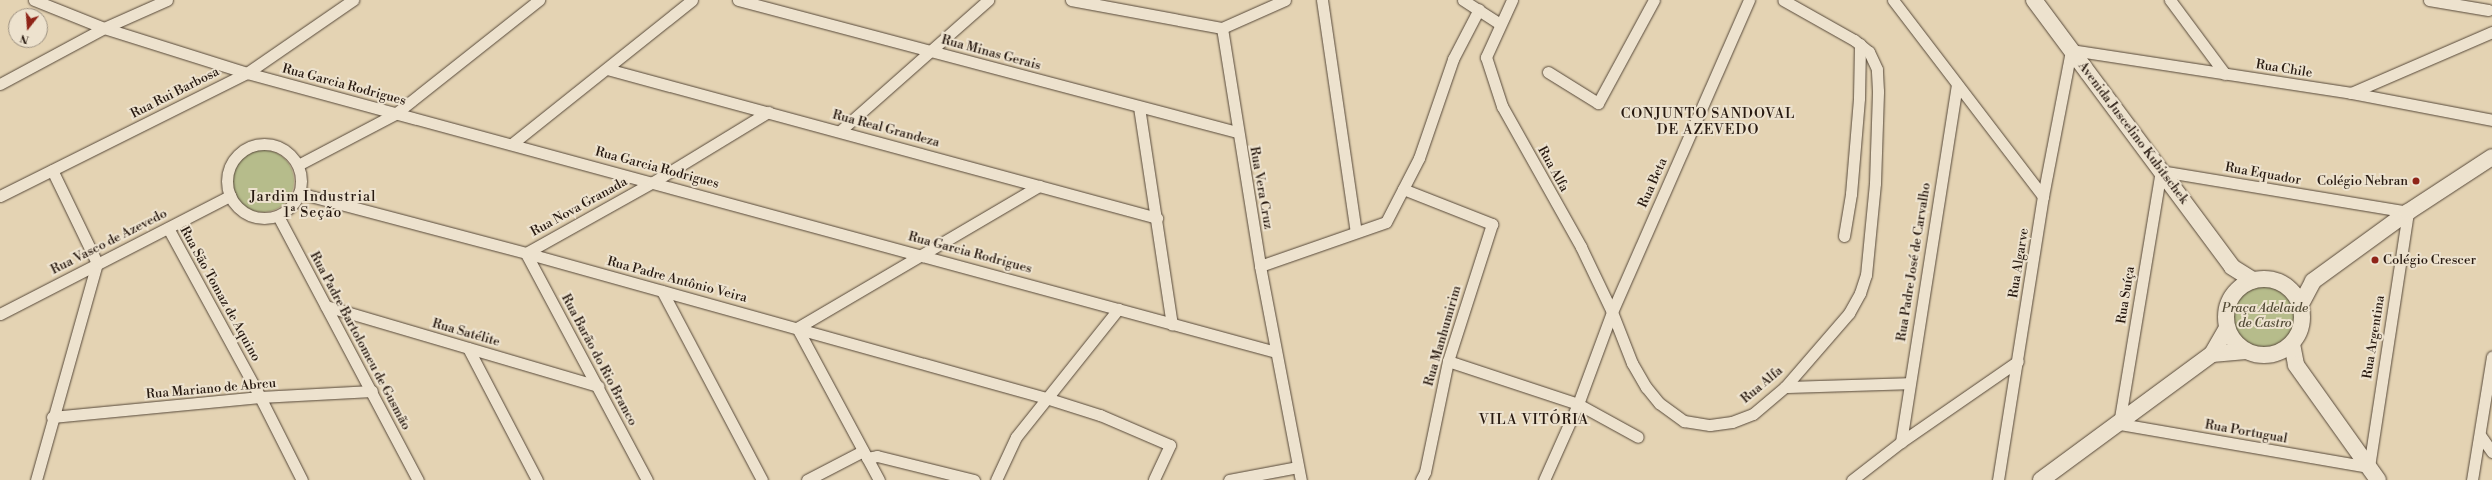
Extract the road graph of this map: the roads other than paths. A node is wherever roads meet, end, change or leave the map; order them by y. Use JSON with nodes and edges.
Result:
{"nodes":[{"id":1,"x":34,"y":0,"type":"edge"},
{"id":2,"x":167,"y":0,"type":"edge"},
{"id":3,"x":353,"y":0,"type":"edge"},
{"id":4,"x":539,"y":0,"type":"edge"},
{"id":5,"x":692,"y":0,"type":"edge"},
{"id":6,"x":738,"y":0,"type":"edge"},
{"id":7,"x":988,"y":0,"type":"edge"},
{"id":8,"x":1071,"y":0,"type":"edge"},
{"id":9,"x":1285,"y":0,"type":"edge"},
{"id":10,"x":1322,"y":0,"type":"edge"},
{"id":11,"x":1463,"y":0,"type":"edge"},
{"id":12,"x":1512,"y":0,"type":"edge"},
{"id":13,"x":1654,"y":0,"type":"edge"},
{"id":14,"x":1749,"y":0,"type":"edge"},
{"id":15,"x":1783,"y":0,"type":"edge"},
{"id":16,"x":1893,"y":0,"type":"edge"},
{"id":17,"x":2034,"y":0,"type":"edge"},
{"id":18,"x":2170,"y":0,"type":"edge"},
{"id":19,"x":2429,"y":0,"type":"edge"},
{"id":20,"x":2471,"y":0,"type":"edge"},
{"id":21,"x":1479,"y":9,"type":"junction"},
{"id":22,"x":2490,"y":12,"type":"edge"},
{"id":23,"x":1500,"y":24,"type":"junction"},
{"id":24,"x":104,"y":28,"type":"junction"},
{"id":25,"x":1222,"y":28,"type":"junction"},
{"id":26,"x":2492,"y":32,"type":"edge"},
{"id":27,"x":1860,"y":44,"type":"junction"},
{"id":28,"x":2071,"y":50,"type":"junction"},
{"id":29,"x":929,"y":52,"type":"junction"},
{"id":30,"x":607,"y":69,"type":"junction"},
{"id":31,"x":1548,"y":72,"type":"dead end"},
{"id":32,"x":247,"y":73,"type":"junction"},
{"id":33,"x":2225,"y":74,"type":"junction"},
{"id":34,"x":0,"y":84,"type":"edge"},
{"id":35,"x":1957,"y":85,"type":"junction"},
{"id":36,"x":2351,"y":93,"type":"junction"},
{"id":37,"x":1139,"y":107,"type":"junction"},
{"id":38,"x":768,"y":112,"type":"junction"},
{"id":39,"x":395,"y":114,"type":"junction"},
{"id":40,"x":2492,"y":120,"type":"edge"},
{"id":41,"x":840,"y":132,"type":"junction"},
{"id":42,"x":1237,"y":132,"type":"junction"},
{"id":43,"x":513,"y":143,"type":"junction"},
{"id":44,"x":2492,"y":157,"type":"edge"},
{"id":45,"x":298,"y":165,"type":"junction"},
{"id":46,"x":52,"y":170,"type":"junction"},
{"id":47,"x":2161,"y":171,"type":"junction"},
{"id":48,"x":653,"y":182,"type":"junction"},
{"id":49,"x":1039,"y":186,"type":"junction"},
{"id":50,"x":1402,"y":189,"type":"junction"},
{"id":51,"x":299,"y":193,"type":"junction"},
{"id":52,"x":0,"y":196,"type":"edge"},
{"id":53,"x":230,"y":196,"type":"junction"},
{"id":54,"x":2043,"y":196,"type":"junction"},
{"id":55,"x":2408,"y":212,"type":"junction"},
{"id":56,"x":278,"y":216,"type":"junction"},
{"id":57,"x":1156,"y":218,"type":"junction"},
{"id":58,"x":168,"y":228,"type":"junction"},
{"id":59,"x":1356,"y":232,"type":"junction"},
{"id":60,"x":1844,"y":236,"type":"dead end"},
{"id":61,"x":526,"y":253,"type":"junction"},
{"id":62,"x":921,"y":254,"type":"junction"},
{"id":63,"x":97,"y":263,"type":"junction"},
{"id":64,"x":1260,"y":266,"type":"junction"},
{"id":65,"x":2232,"y":267,"type":"junction"},
{"id":66,"x":2253,"y":280,"type":"junction"},
{"id":67,"x":2313,"y":281,"type":"junction"},
{"id":68,"x":2286,"y":285,"type":"junction"},
{"id":69,"x":2236,"y":290,"type":"junction"},
{"id":70,"x":662,"y":291,"type":"junction"},
{"id":71,"x":2301,"y":304,"type":"junction"},
{"id":72,"x":326,"y":306,"type":"junction"},
{"id":73,"x":1118,"y":309,"type":"junction"},
{"id":74,"x":1612,"y":312,"type":"junction"},
{"id":75,"x":0,"y":314,"type":"edge"},
{"id":76,"x":1172,"y":325,"type":"junction"},
{"id":77,"x":797,"y":328,"type":"junction"},
{"id":78,"x":2227,"y":328,"type":"junction"},
{"id":79,"x":2292,"y":344,"type":"junction"},
{"id":80,"x":468,"y":348,"type":"junction"},
{"id":81,"x":2246,"y":351,"type":"junction"},
{"id":82,"x":1276,"y":352,"type":"junction"},
{"id":83,"x":2277,"y":353,"type":"junction"},
{"id":84,"x":2212,"y":354,"type":"junction"},
{"id":85,"x":2492,"y":357,"type":"edge"},
{"id":86,"x":1448,"y":361,"type":"junction"},
{"id":87,"x":2018,"y":361,"type":"junction"},
{"id":88,"x":2296,"y":365,"type":"junction"},
{"id":89,"x":2490,"y":376,"type":"edge"},
{"id":90,"x":1909,"y":383,"type":"junction"},
{"id":91,"x":598,"y":386,"type":"junction"},
{"id":92,"x":1785,"y":387,"type":"junction"},
{"id":93,"x":372,"y":391,"type":"junction"},
{"id":94,"x":260,"y":398,"type":"junction"},
{"id":95,"x":1046,"y":398,"type":"junction"},
{"id":96,"x":1578,"y":404,"type":"junction"},
{"id":97,"x":52,"y":417,"type":"junction"},
{"id":98,"x":2119,"y":424,"type":"junction"},
{"id":99,"x":2480,"y":435,"type":"junction"},
{"id":100,"x":1638,"y":437,"type":"dead end"},
{"id":101,"x":1901,"y":442,"type":"junction"},
{"id":102,"x":2492,"y":452,"type":"edge"},
{"id":103,"x":865,"y":454,"type":"junction"},
{"id":104,"x":1298,"y":467,"type":"junction"},
{"id":105,"x":2369,"y":467,"type":"junction"},
{"id":106,"x":1000,"y":479,"type":"edge"},
{"id":107,"x":36,"y":480,"type":"edge"},
{"id":108,"x":302,"y":480,"type":"edge"},
{"id":109,"x":418,"y":480,"type":"edge"},
{"id":110,"x":537,"y":480,"type":"edge"},
{"id":111,"x":646,"y":480,"type":"edge"},
{"id":112,"x":762,"y":480,"type":"edge"},
{"id":113,"x":807,"y":480,"type":"edge"},
{"id":114,"x":879,"y":480,"type":"edge"},
{"id":115,"x":974,"y":480,"type":"edge"},
{"id":116,"x":1154,"y":480,"type":"edge"},
{"id":117,"x":1228,"y":480,"type":"edge"},
{"id":118,"x":1301,"y":480,"type":"edge"},
{"id":119,"x":1421,"y":480,"type":"edge"},
{"id":120,"x":1544,"y":480,"type":"edge"},
{"id":121,"x":1852,"y":480,"type":"edge"},
{"id":122,"x":1998,"y":480,"type":"edge"},
{"id":123,"x":2041,"y":480,"type":"edge"},
{"id":124,"x":2378,"y":480,"type":"edge"},
{"id":125,"x":2472,"y":480,"type":"edge"}],
"edges":[{"from":1,"to":24,"type":"street","name":"Rua Garcia Rodrigues"},
{"from":2,"to":24,"type":"street"},
{"from":3,"to":32,"type":"street","name":"Rua Rui Barbosa"},
{"from":4,"to":39,"type":"street"},
{"from":5,"to":30,"type":"street"},
{"from":6,"to":29,"type":"street","name":"Rua Minas Gerais"},
{"from":7,"to":29,"type":"street"},
{"from":8,"to":25,"type":"street"},
{"from":9,"to":25,"type":"street"},
{"from":10,"to":59,"type":"street"},
{"from":11,"to":21,"type":"street"},
{"from":12,"to":23,"type":"street","name":"Rua Alfa"},
{"from":13,"to":31,"type":"street"},
{"from":14,"to":74,"type":"street","name":"Rua Beta"},
{"from":15,"to":27,"type":"street","name":"Rua Alfa"},
{"from":16,"to":35,"type":"street"},
{"from":17,"to":28,"type":"street","name":"Avenida Juscelino Kubitschek"},
{"from":18,"to":33,"type":"street"},
{"from":19,"to":22,"type":"street"},
{"from":20,"to":22,"type":"street"},
{"from":21,"to":23,"type":"street"},
{"from":21,"to":50,"type":"street"},
{"from":23,"to":74,"type":"street","name":"Rua Alfa"},
{"from":24,"to":32,"type":"street","name":"Rua Garcia Rodrigues"},
{"from":24,"to":34,"type":"street"},
{"from":25,"to":42,"type":"street","name":"Rua Vera Cruz"},
{"from":26,"to":36,"type":"street"},
{"from":27,"to":60,"type":"street"},
{"from":27,"to":92,"type":"street","name":"Rua Alfa"},
{"from":28,"to":33,"type":"street","name":"Rua Chile"},
{"from":28,"to":47,"type":"street","name":"Avenida Juscelino Kubitschek"},
{"from":28,"to":54,"type":"street","name":"Rua Algarve"},
{"from":29,"to":37,"type":"street","name":"Rua Minas Gerais"},
{"from":29,"to":41,"type":"street"},
{"from":30,"to":38,"type":"street","name":"Rua Real Grandeza"},
{"from":30,"to":43,"type":"street"},
{"from":32,"to":39,"type":"street","name":"Rua Garcia Rodrigues"},
{"from":32,"to":46,"type":"street","name":"Rua Rui Barbosa"},
{"from":33,"to":36,"type":"street","name":"Rua Chile"},
{"from":35,"to":54,"type":"street"},
{"from":35,"to":90,"type":"street","name":"Rua Padre José de Carvalho"},
{"from":36,"to":40,"type":"street","name":"Rua Chile"},
{"from":37,"to":42,"type":"street","name":"Rua Minas Gerais"},
{"from":37,"to":57,"type":"street"},
{"from":38,"to":41,"type":"street","name":"Rua Real Grandeza"},
{"from":38,"to":48,"type":"street","name":"Rua Nova Granada"},
{"from":39,"to":43,"type":"street","name":"Rua Garcia Rodrigues"},
{"from":39,"to":45,"type":"street"},
{"from":41,"to":49,"type":"street","name":"Rua Real Grandeza"},
{"from":42,"to":64,"type":"street","name":"Rua Vera Cruz"},
{"from":43,"to":48,"type":"street","name":"Rua Garcia Rodrigues"},
{"from":44,"to":55,"type":"street"},
{"from":45,"to":51,"type":"street"},
{"from":45,"to":53,"type":"street"},
{"from":46,"to":52,"type":"street","name":"Rua Rui Barbosa"},
{"from":46,"to":63,"type":"street"},
{"from":47,"to":55,"type":"street","name":"Rua Equador"},
{"from":47,"to":65,"type":"street","name":"Avenida Juscelino Kubitschek"},
{"from":47,"to":98,"type":"street","name":"Rua Suíça"},
{"from":48,"to":61,"type":"street","name":"Rua Nova Granada"},
{"from":48,"to":62,"type":"street","name":"Rua Garcia Rodrigues"},
{"from":49,"to":57,"type":"street","name":"Rua Real Grandeza"},
{"from":49,"to":62,"type":"street"},
{"from":50,"to":59,"type":"street"},
{"from":50,"to":86,"type":"street","name":"Rua Manhumirim"},
{"from":51,"to":56,"type":"street"},
{"from":51,"to":61,"type":"street","name":"Rua Padre Antônio Veira"},
{"from":53,"to":56,"type":"street"},
{"from":53,"to":58,"type":"street","name":"Rua Vasco de Azevedo"},
{"from":54,"to":87,"type":"street","name":"Rua Algarve"},
{"from":55,"to":67,"type":"street"},
{"from":55,"to":105,"type":"street","name":"Rua Argentina"},
{"from":56,"to":72,"type":"street","name":"Rua Padre Bartolomeu de Gusmão"},
{"from":57,"to":76,"type":"street"},
{"from":58,"to":63,"type":"street","name":"Rua Vasco de Azevedo"},
{"from":58,"to":94,"type":"street","name":"Rua São Tomaz de Aquino"},
{"from":59,"to":64,"type":"street"},
{"from":61,"to":70,"type":"street","name":"Rua Padre Antônio Veira"},
{"from":61,"to":91,"type":"street","name":"Rua Barão do Rio Branco"},
{"from":62,"to":73,"type":"street","name":"Rua Garcia Rodrigues"},
{"from":62,"to":77,"type":"street"},
{"from":63,"to":75,"type":"street","name":"Rua Vasco de Azevedo"},
{"from":63,"to":97,"type":"street"},
{"from":64,"to":82,"type":"street","name":"Rua Vera Cruz"},
{"from":65,"to":66,"type":"street","name":"Avenida Juscelino Kubitschek"},
{"from":65,"to":69,"type":"street","name":"Avenida Juscelino Kubitschek"},
{"from":66,"to":68,"type":"street"},
{"from":66,"to":69,"type":"street"},
{"from":67,"to":68,"type":"street"},
{"from":67,"to":71,"type":"street"},
{"from":68,"to":71,"type":"street"},
{"from":69,"to":78,"type":"street"},
{"from":70,"to":77,"type":"street","name":"Rua Padre Antônio Veira"},
{"from":70,"to":112,"type":"street"},
{"from":71,"to":79,"type":"street"},
{"from":72,"to":80,"type":"street","name":"Rua Satélite"},
{"from":72,"to":93,"type":"street","name":"Rua Padre Bartolomeu de Gusmão"},
{"from":73,"to":76,"type":"street","name":"Rua Garcia Rodrigues"},
{"from":73,"to":95,"type":"street"},
{"from":74,"to":92,"type":"street","name":"Rua Alfa"},
{"from":74,"to":96,"type":"street","name":"Rua Beta"},
{"from":76,"to":82,"type":"street","name":"Rua Garcia Rodrigues"},
{"from":77,"to":95,"type":"street","name":"Rua Padre Antônio Veira"},
{"from":77,"to":103,"type":"street"},
{"from":78,"to":81,"type":"street"},
{"from":78,"to":84,"type":"street"},
{"from":79,"to":83,"type":"street"},
{"from":79,"to":88,"type":"street"},
{"from":80,"to":91,"type":"street","name":"Rua Satélite"},
{"from":80,"to":110,"type":"street"},
{"from":81,"to":83,"type":"street"},
{"from":81,"to":84,"type":"street"},
{"from":82,"to":104,"type":"street","name":"Rua Vera Cruz"},
{"from":83,"to":88,"type":"street"},
{"from":84,"to":98,"type":"street"},
{"from":85,"to":89,"type":"street"},
{"from":86,"to":96,"type":"street"},
{"from":86,"to":119,"type":"street","name":"Rua Manhumirim"},
{"from":87,"to":101,"type":"street"},
{"from":87,"to":122,"type":"street","name":"Rua Algarve"},
{"from":88,"to":105,"type":"street"},
{"from":89,"to":99,"type":"street"},
{"from":90,"to":92,"type":"street"},
{"from":90,"to":101,"type":"street","name":"Rua Padre José de Carvalho"},
{"from":91,"to":111,"type":"street","name":"Rua Barão do Rio Branco"},
{"from":93,"to":94,"type":"street","name":"Rua Mariano de Abreu"},
{"from":93,"to":109,"type":"street","name":"Rua Padre Bartolomeu de Gusmão"},
{"from":94,"to":97,"type":"street","name":"Rua Mariano de Abreu"},
{"from":94,"to":108,"type":"street","name":"Rua São Tomaz de Aquino"},
{"from":95,"to":106,"type":"street"},
{"from":95,"to":116,"type":"street","name":"Rua Padre Antônio Veira"},
{"from":96,"to":100,"type":"street"},
{"from":96,"to":120,"type":"street","name":"Rua Beta"},
{"from":97,"to":107,"type":"street"},
{"from":98,"to":105,"type":"street","name":"Rua Portugual"},
{"from":98,"to":123,"type":"street"},
{"from":99,"to":102,"type":"street"},
{"from":99,"to":125,"type":"street"},
{"from":101,"to":121,"type":"street"},
{"from":103,"to":113,"type":"street"},
{"from":103,"to":114,"type":"street"},
{"from":103,"to":115,"type":"street"},
{"from":104,"to":117,"type":"street"},
{"from":104,"to":118,"type":"street","name":"Rua Vera Cruz"},
{"from":105,"to":124,"type":"street"}]}
